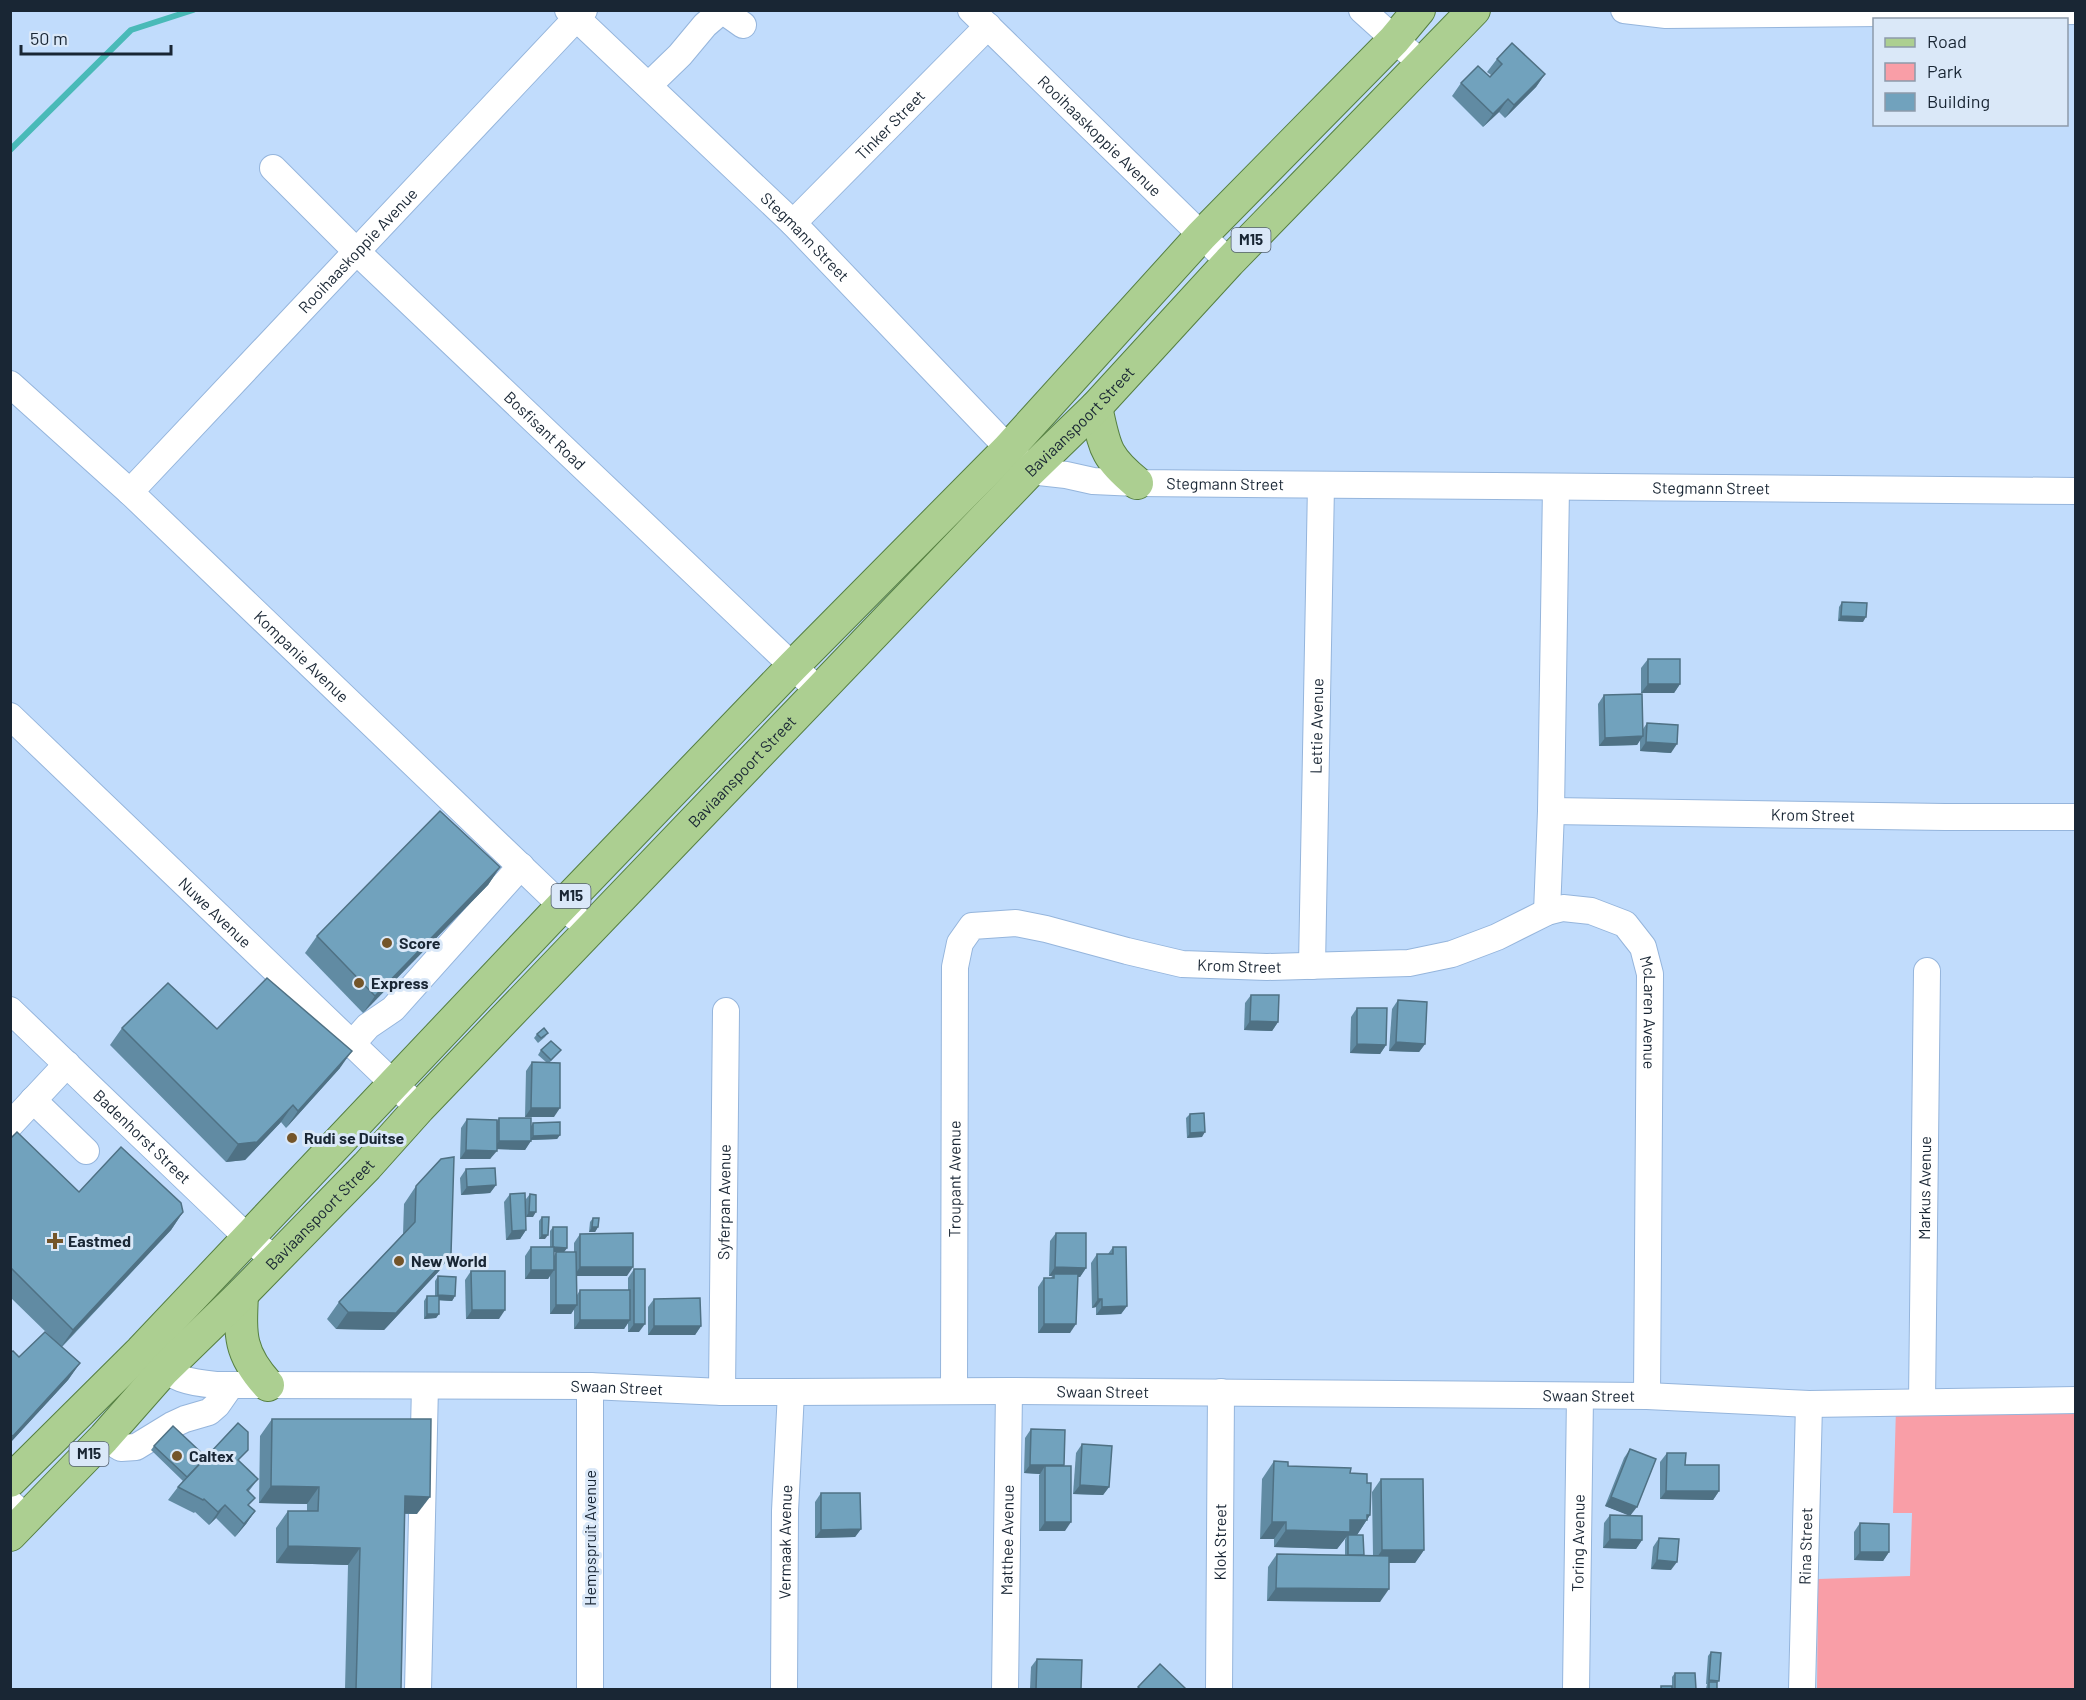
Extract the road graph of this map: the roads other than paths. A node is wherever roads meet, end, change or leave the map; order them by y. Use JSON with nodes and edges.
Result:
{"nodes":[{"id":1,"x":1362,"y":10,"type":"edge"},
{"id":2,"x":1419,"y":10,"type":"edge"},
{"id":3,"x":1474,"y":10,"type":"edge"},
{"id":4,"x":1624,"y":10,"type":"edge"},
{"id":5,"x":2076,"y":11,"type":"edge"},
{"id":6,"x":576,"y":13,"type":"edge"},
{"id":7,"x":979,"y":18,"type":"edge"},
{"id":8,"x":743,"y":24,"type":"dead end"},
{"id":9,"x":1394,"y":40,"type":"junction"},
{"id":10,"x":1422,"y":64,"type":"junction"},
{"id":11,"x":649,"y":85,"type":"junction"},
{"id":12,"x":273,"y":168,"type":"dead end"},
{"id":13,"x":793,"y":224,"type":"junction"},
{"id":14,"x":1202,"y":236,"type":"junction"},
{"id":15,"x":356,"y":251,"type":"junction"},
{"id":16,"x":1229,"y":262,"type":"junction"},
{"id":17,"x":10,"y":384,"type":"edge"},
{"id":18,"x":1096,"y":406,"type":"junction"},
{"id":19,"x":1008,"y":449,"type":"junction"},
{"id":20,"x":1030,"y":471,"type":"junction"},
{"id":21,"x":1137,"y":483,"type":"junction"},
{"id":22,"x":1321,"y":485,"type":"junction"},
{"id":23,"x":1556,"y":487,"type":"junction"},
{"id":24,"x":2076,"y":491,"type":"edge"},
{"id":25,"x":130,"y":492,"type":"junction"},
{"id":26,"x":792,"y":667,"type":"junction"},
{"id":27,"x":819,"y":692,"type":"junction"},
{"id":28,"x":10,"y":716,"type":"edge"},
{"id":29,"x":1551,"y":811,"type":"junction"},
{"id":30,"x":2076,"y":817,"type":"edge"},
{"id":31,"x":521,"y":866,"type":"junction"},
{"id":32,"x":562,"y":906,"type":"junction"},
{"id":33,"x":1547,"y":912,"type":"junction"},
{"id":34,"x":591,"y":930,"type":"junction"},
{"id":35,"x":1312,"y":966,"type":"junction"},
{"id":36,"x":955,"y":967,"type":"joint"},
{"id":37,"x":1927,"y":971,"type":"dead end"},
{"id":38,"x":10,"y":1010,"type":"edge"},
{"id":39,"x":726,"y":1011,"type":"dead end"},
{"id":40,"x":351,"y":1045,"type":"junction"},
{"id":41,"x":67,"y":1064,"type":"junction"},
{"id":42,"x":392,"y":1084,"type":"junction"},
{"id":43,"x":419,"y":1108,"type":"junction"},
{"id":44,"x":18,"y":1114,"type":"edge"},
{"id":45,"x":86,"y":1151,"type":"dead end"},
{"id":46,"x":249,"y":1239,"type":"junction"},
{"id":47,"x":276,"y":1260,"type":"junction"},
{"id":48,"x":243,"y":1294,"type":"junction"},
{"id":49,"x":153,"y":1361,"type":"junction"},
{"id":50,"x":231,"y":1385,"type":"junction"},
{"id":51,"x":268,"y":1385,"type":"junction"},
{"id":52,"x":425,"y":1386,"type":"junction"},
{"id":53,"x":590,"y":1386,"type":"junction"},
{"id":54,"x":954,"y":1391,"type":"junction"},
{"id":55,"x":1009,"y":1391,"type":"junction"},
{"id":56,"x":722,"y":1392,"type":"junction"},
{"id":57,"x":791,"y":1392,"type":"junction"},
{"id":58,"x":1221,"y":1392,"type":"junction"},
{"id":59,"x":1580,"y":1396,"type":"junction"},
{"id":60,"x":1647,"y":1396,"type":"junction"},
{"id":61,"x":2076,"y":1400,"type":"edge"},
{"id":62,"x":1922,"y":1402,"type":"junction"},
{"id":63,"x":1809,"y":1404,"type":"junction"},
{"id":64,"x":104,"y":1438,"type":"junction"},
{"id":65,"x":10,"y":1481,"type":"edge"},
{"id":66,"x":16,"y":1519,"type":"edge"},
{"id":67,"x":418,"y":1689,"type":"edge"},
{"id":68,"x":590,"y":1689,"type":"edge"},
{"id":69,"x":784,"y":1689,"type":"edge"},
{"id":70,"x":1005,"y":1689,"type":"edge"},
{"id":71,"x":1219,"y":1689,"type":"edge"},
{"id":72,"x":1576,"y":1689,"type":"edge"},
{"id":73,"x":1802,"y":1689,"type":"edge"}],
"edges":[{"from":1,"to":9,"type":"street"},
{"from":2,"to":9,"type":"main road","name":"Baviaanspoort Street","number":"M15"},
{"from":3,"to":10,"type":"main road","name":"Baviaanspoort Street","number":"M15"},
{"from":4,"to":5,"type":"street"},
{"from":6,"to":11,"type":"street","name":"Stegmann Street"},
{"from":6,"to":15,"type":"street","name":"Rooihaaskoppie Avenue"},
{"from":7,"to":13,"type":"street","name":"Tinker Street"},
{"from":7,"to":14,"type":"street","name":"Rooihaaskoppie Avenue"},
{"from":8,"to":11,"type":"street"},
{"from":9,"to":10,"type":"street"},
{"from":9,"to":14,"type":"main road","name":"Baviaanspoort Street","number":"M15"},
{"from":10,"to":16,"type":"main road","name":"Baviaanspoort Street","number":"M15"},
{"from":11,"to":13,"type":"street","name":"Stegmann Street"},
{"from":12,"to":15,"type":"street","name":"Bosfisant Road"},
{"from":13,"to":19,"type":"street","name":"Stegmann Street"},
{"from":14,"to":16,"type":"street","name":"Rooihaaskoppie Avenue"},
{"from":14,"to":19,"type":"main road","name":"Baviaanspoort Street","number":"M15"},
{"from":15,"to":25,"type":"street","name":"Rooihaaskoppie Avenue"},
{"from":15,"to":26,"type":"street","name":"Bosfisant Road"},
{"from":16,"to":18,"type":"main road","name":"Baviaanspoort Street","number":"M15"},
{"from":17,"to":25,"type":"street","name":"Kompanie Avenue"},
{"from":18,"to":20,"type":"main road","name":"Baviaanspoort Street","number":"M15"},
{"from":18,"to":21,"type":"main road"},
{"from":19,"to":20,"type":"street","name":"Stegmann Street"},
{"from":19,"to":26,"type":"main road","name":"Baviaanspoort Street","number":"M15"},
{"from":20,"to":21,"type":"street","name":"Stegmann Street"},
{"from":20,"to":27,"type":"main road","name":"Baviaanspoort Street","number":"M15"},
{"from":21,"to":22,"type":"street","name":"Stegmann Street"},
{"from":22,"to":23,"type":"street","name":"Stegmann Street"},
{"from":22,"to":35,"type":"street","name":"Lettie Avenue"},
{"from":23,"to":24,"type":"street","name":"Stegmann Street"},
{"from":23,"to":29,"type":"street"},
{"from":25,"to":31,"type":"street","name":"Kompanie Avenue"},
{"from":26,"to":27,"type":"street","name":"Bosfisant Road"},
{"from":26,"to":32,"type":"main road","name":"Baviaanspoort Street","number":"M15"},
{"from":27,"to":34,"type":"main road","name":"Baviaanspoort Street","number":"M15"},
{"from":28,"to":40,"type":"street","name":"Nuwe Avenue"},
{"from":29,"to":30,"type":"street","name":"Krom Street"},
{"from":29,"to":33,"type":"street"},
{"from":31,"to":32,"type":"street","name":"Kompanie Avenue"},
{"from":31,"to":40,"type":"street"},
{"from":32,"to":34,"type":"street","name":"Kompanie Avenue"},
{"from":32,"to":42,"type":"main road","name":"Baviaanspoort Street","number":"M15"},
{"from":33,"to":35,"type":"street","name":"Krom Street"},
{"from":33,"to":60,"type":"street","name":"McLaren Avenue"},
{"from":34,"to":43,"type":"main road","name":"Baviaanspoort Street","number":"M15"},
{"from":35,"to":36,"type":"street","name":"Krom Street"},
{"from":36,"to":54,"type":"street","name":"Troupant Avenue"},
{"from":37,"to":62,"type":"street","name":"Markus Avenue"},
{"from":38,"to":41,"type":"street","name":"Badenhorst Street"},
{"from":39,"to":56,"type":"street","name":"Syferpan Avenue"},
{"from":40,"to":42,"type":"street","name":"Nuwe Avenue"},
{"from":41,"to":44,"type":"street"},
{"from":41,"to":46,"type":"street","name":"Badenhorst Street"},
{"from":42,"to":43,"type":"street","name":"Nuwe Avenue"},
{"from":42,"to":46,"type":"main road","name":"Baviaanspoort Street","number":"M15"},
{"from":43,"to":47,"type":"main road","name":"Baviaanspoort Street","number":"M15"},
{"from":44,"to":45,"type":"street"},
{"from":46,"to":47,"type":"street","name":"Badenhorst Street"},
{"from":46,"to":49,"type":"main road","name":"Baviaanspoort Street","number":"M15"},
{"from":47,"to":48,"type":"main road","name":"Baviaanspoort Street","number":"M15"},
{"from":48,"to":49,"type":"main road","name":"Baviaanspoort Street","number":"M15"},
{"from":48,"to":51,"type":"main road"},
{"from":49,"to":50,"type":"street","name":"Swaan Street"},
{"from":49,"to":64,"type":"main road","name":"Baviaanspoort Street","number":"M15"},
{"from":49,"to":65,"type":"main road","name":"Baviaanspoort Street","number":"M15"},
{"from":50,"to":51,"type":"street","name":"Swaan Street"},
{"from":50,"to":64,"type":"street"},
{"from":51,"to":52,"type":"street","name":"Swaan Street"},
{"from":52,"to":53,"type":"street","name":"Swaan Street"},
{"from":52,"to":67,"type":"street"},
{"from":53,"to":56,"type":"street","name":"Swaan Street"},
{"from":53,"to":68,"type":"street","name":"Hempspruit Avenue"},
{"from":54,"to":55,"type":"street","name":"Swaan Street"},
{"from":54,"to":57,"type":"street","name":"Swaan Street"},
{"from":55,"to":58,"type":"street","name":"Swaan Street"},
{"from":55,"to":70,"type":"street","name":"Matthee Avenue"},
{"from":56,"to":57,"type":"street","name":"Swaan Street"},
{"from":57,"to":69,"type":"street","name":"Vermaak Avenue"},
{"from":58,"to":59,"type":"street","name":"Swaan Street"},
{"from":58,"to":71,"type":"street","name":"Klok Street"},
{"from":59,"to":60,"type":"street","name":"Swaan Street"},
{"from":59,"to":72,"type":"street","name":"Toring Avenue"},
{"from":60,"to":63,"type":"street","name":"Swaan Street"},
{"from":61,"to":62,"type":"street","name":"Swaan Street"},
{"from":62,"to":63,"type":"street","name":"Swaan Street"},
{"from":63,"to":73,"type":"street","name":"Rina Street"},
{"from":64,"to":66,"type":"main road","name":"Baviaanspoort Street","number":"M15"}]}
